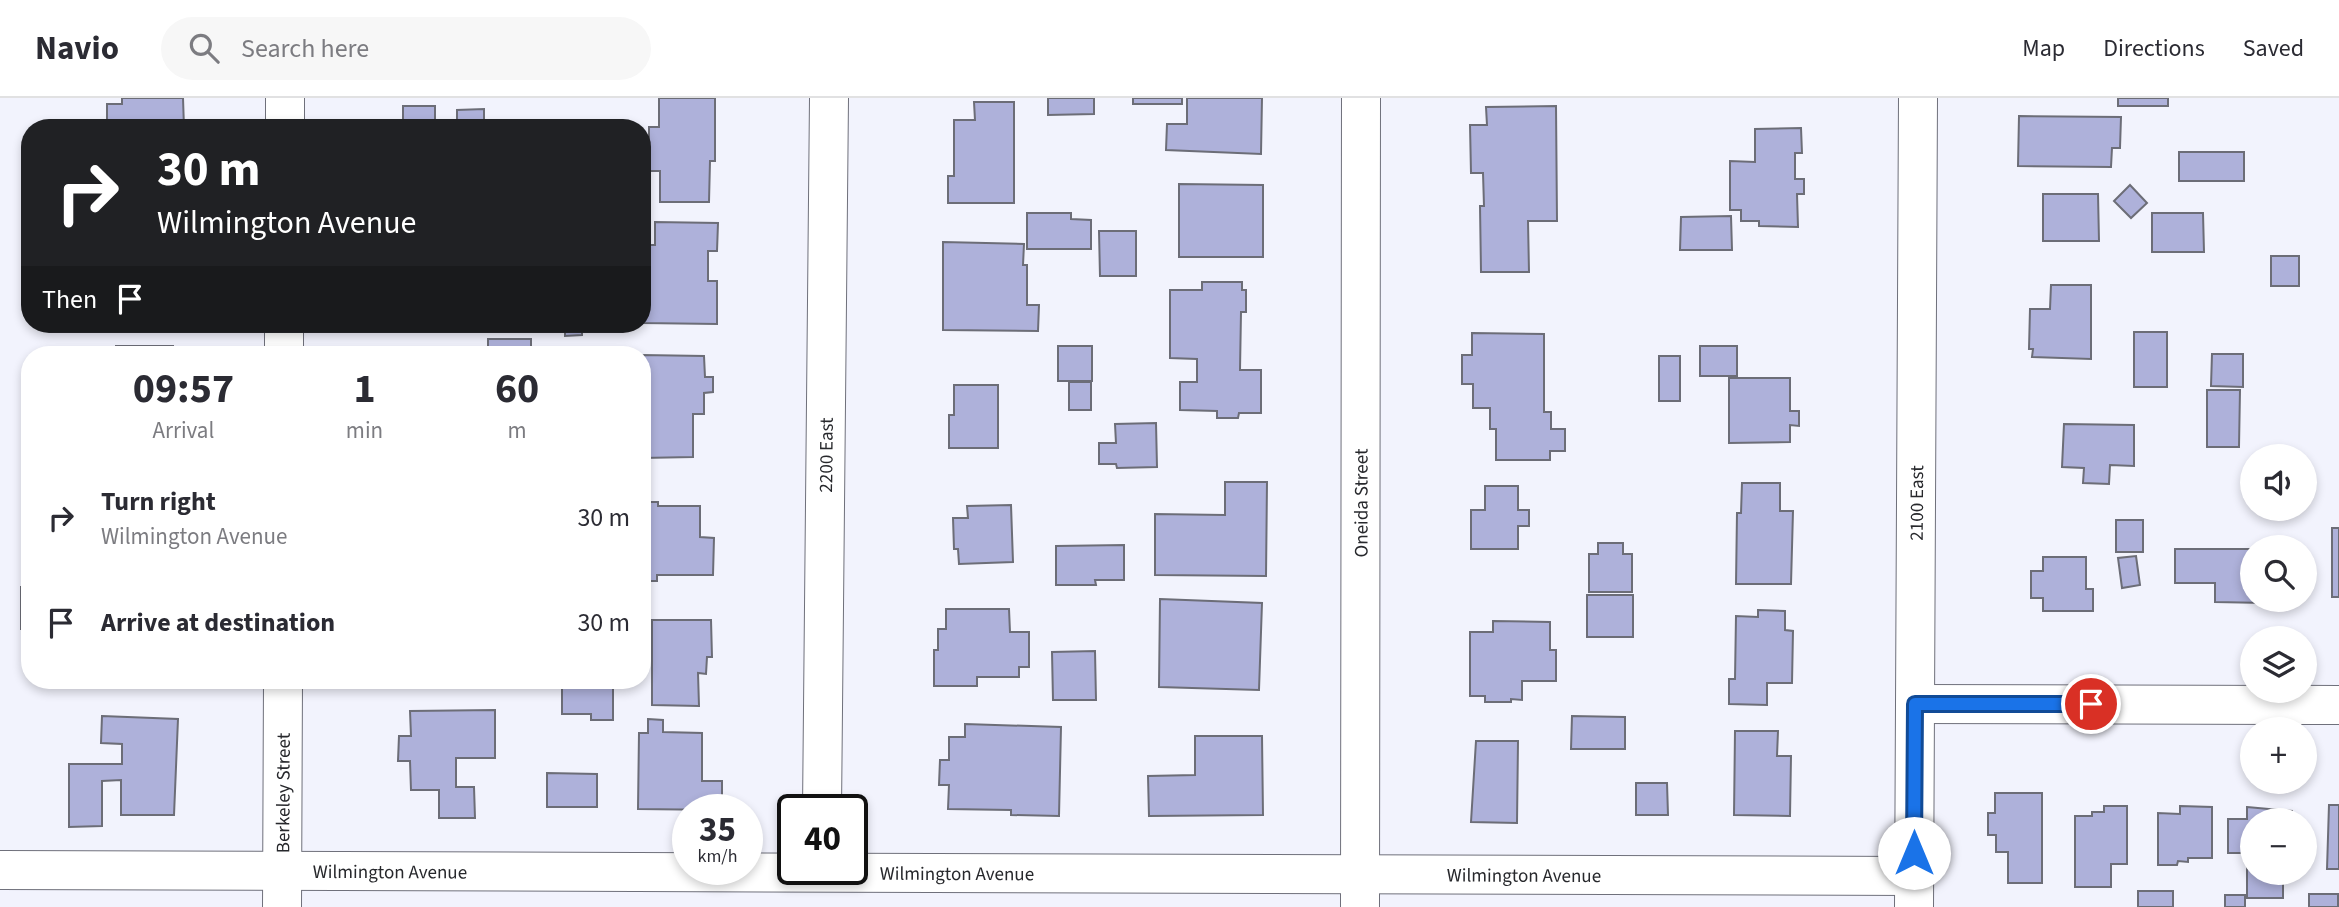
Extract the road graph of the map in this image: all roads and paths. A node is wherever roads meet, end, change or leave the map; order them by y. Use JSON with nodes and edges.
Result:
{"nodes":[{"id":1,"x":285,"y":98,"type":"edge"},
{"id":2,"x":829,"y":98,"type":"edge"},
{"id":3,"x":1361,"y":98,"type":"edge"},
{"id":4,"x":1918,"y":98,"type":"edge"},
{"id":5,"x":285,"y":119,"type":"edge"},
{"id":6,"x":283,"y":689,"type":"edge"},
{"id":7,"x":1915,"y":704,"type":"junction"},
{"id":8,"x":2339,"y":705,"type":"edge"},
{"id":9,"x":822,"y":794,"type":"edge"},
{"id":10,"x":0,"y":870,"type":"edge"},
{"id":11,"x":777,"y":883,"type":"edge"},
{"id":12,"x":868,"y":884,"type":"edge"},
{"id":13,"x":283,"y":889,"type":"edge"},
{"id":14,"x":1360,"y":891,"type":"edge"},
{"id":15,"x":1914,"y":892,"type":"edge"}],
"edges":[{"from":1,"to":5,"type":"street"},
{"from":2,"to":9,"type":"street","name":"2200 East"},
{"from":3,"to":14,"type":"street","name":"Oneida Street"},
{"from":4,"to":7,"type":"street","name":"2100 East"},
{"from":6,"to":13,"type":"street","name":"Berkeley Street"},
{"from":7,"to":8,"type":"street"},
{"from":7,"to":15,"type":"street","name":"2100 East"},
{"from":10,"to":13,"type":"street","name":"Wilmington Avenue"},
{"from":11,"to":13,"type":"street","name":"Wilmington Avenue"},
{"from":12,"to":14,"type":"street","name":"Wilmington Avenue"},
{"from":14,"to":15,"type":"street","name":"Wilmington Avenue"}]}
